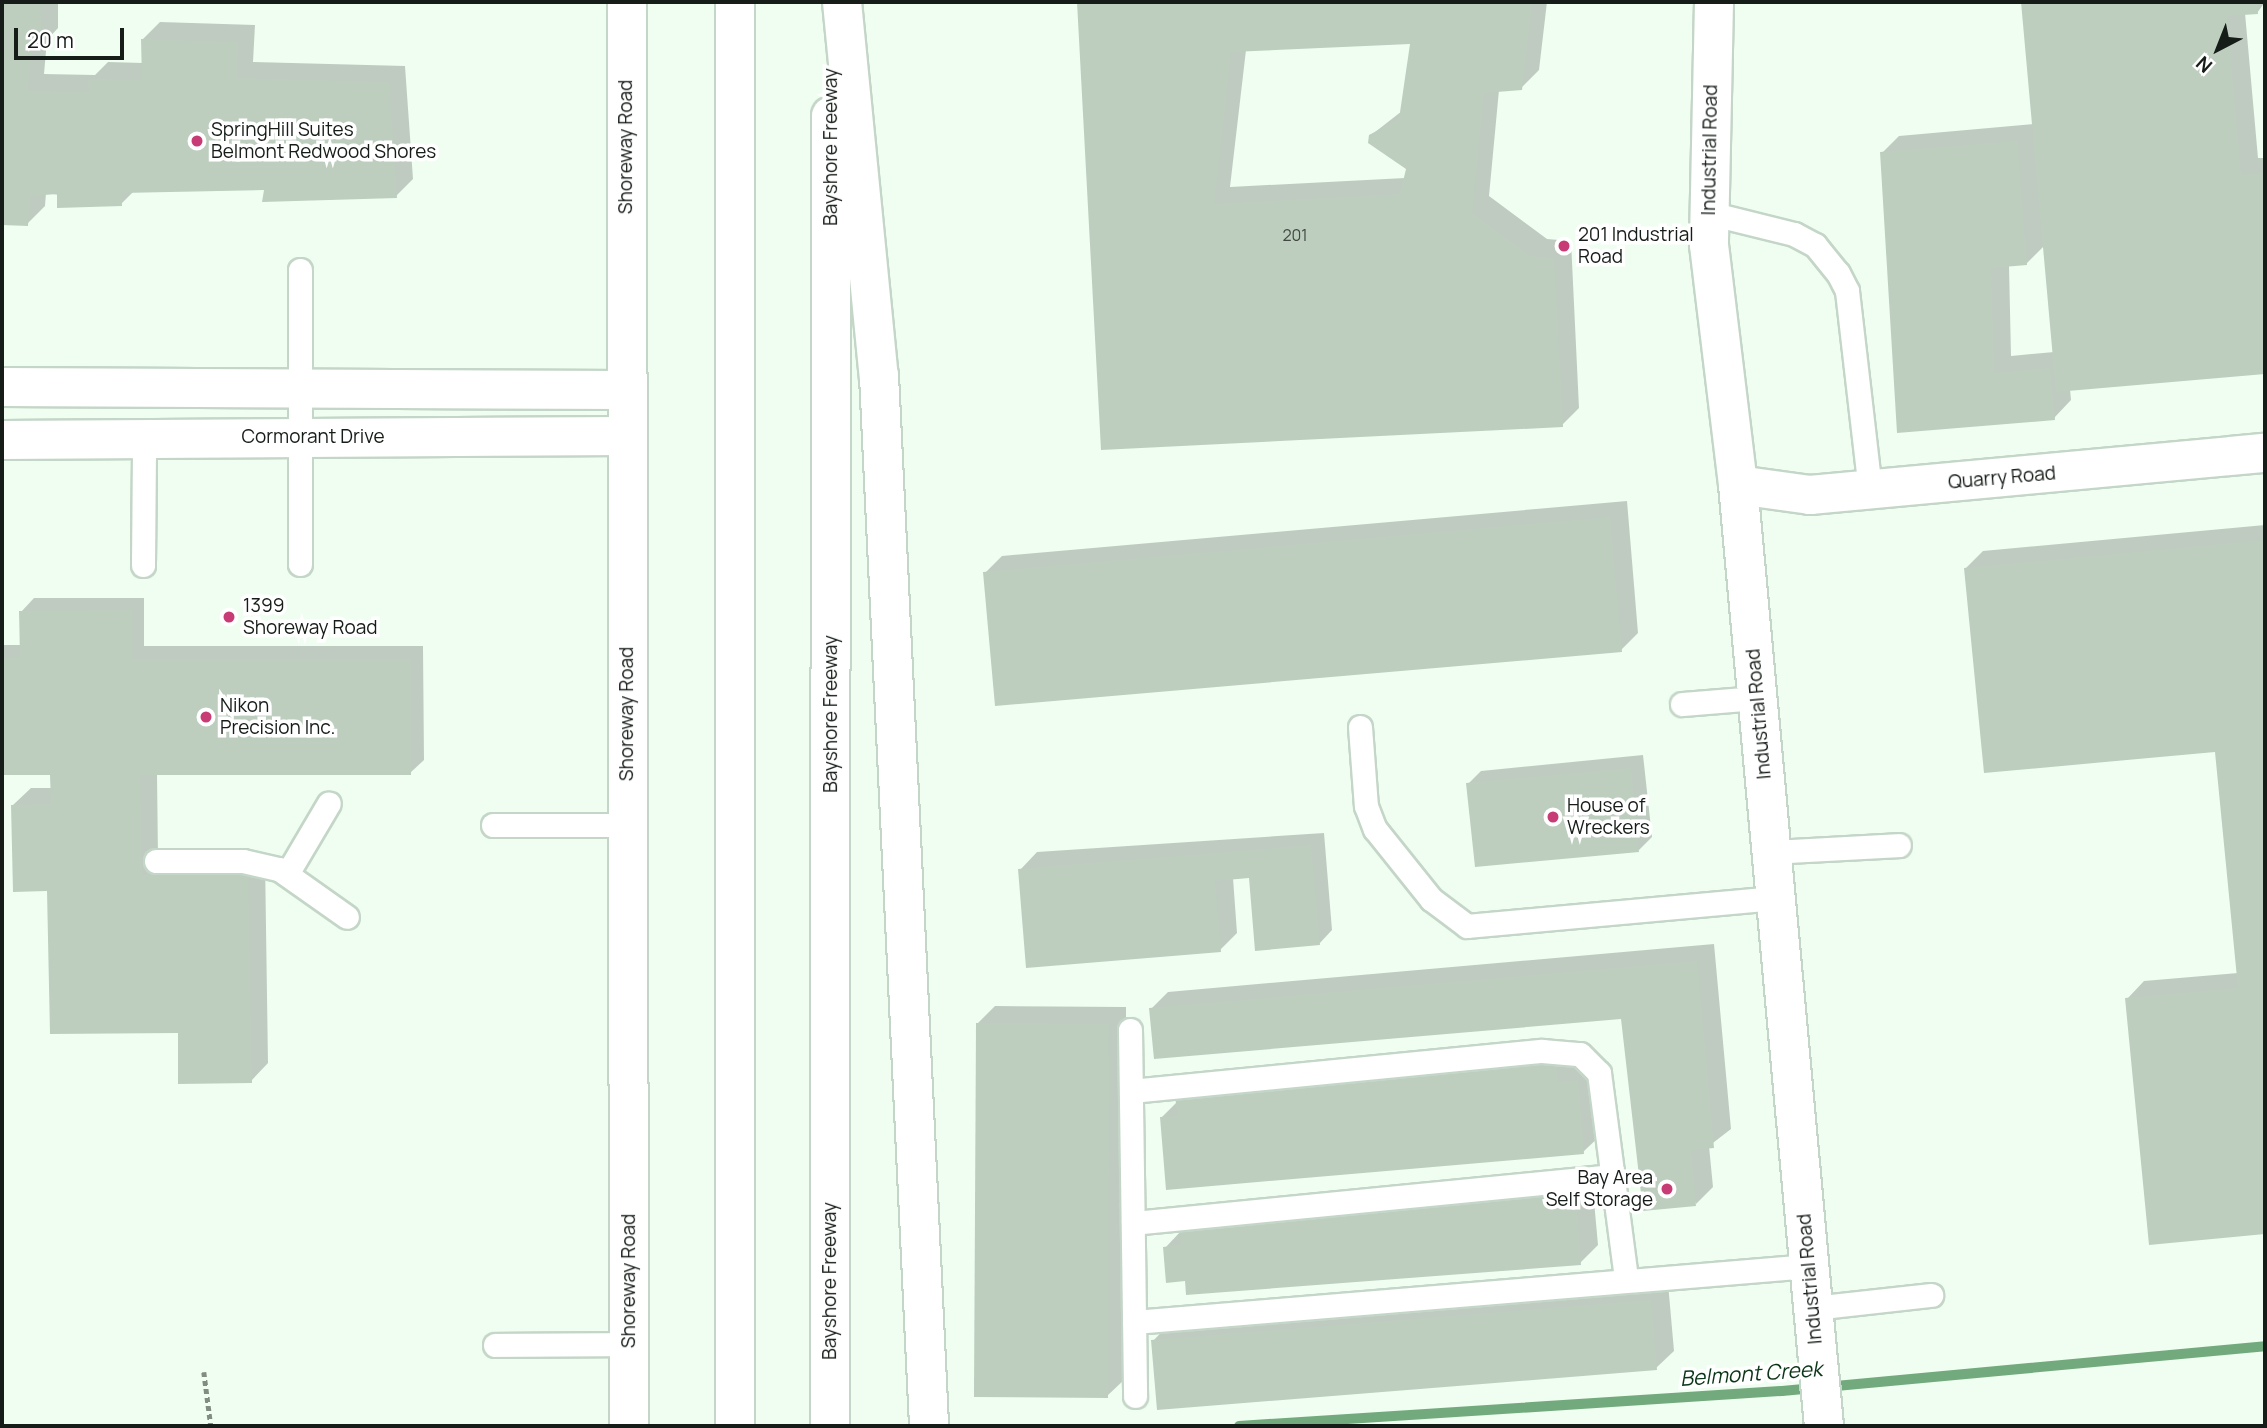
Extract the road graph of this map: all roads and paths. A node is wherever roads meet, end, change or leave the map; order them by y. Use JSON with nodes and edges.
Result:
{"nodes":[{"id":1,"x":627,"y":2,"type":"edge"},
{"id":2,"x":735,"y":2,"type":"edge"},
{"id":3,"x":831,"y":2,"type":"edge"},
{"id":4,"x":842,"y":2,"type":"edge"},
{"id":5,"x":1718,"y":2,"type":"edge"},
{"id":6,"x":1709,"y":213,"type":"junction"},
{"id":7,"x":300,"y":270,"type":"dead end"},
{"id":8,"x":2,"y":387,"type":"edge"},
{"id":9,"x":298,"y":389,"type":"junction"},
{"id":10,"x":624,"y":390,"type":"junction"},
{"id":11,"x":625,"y":436,"type":"junction"},
{"id":12,"x":299,"y":438,"type":"junction"},
{"id":13,"x":144,"y":439,"type":"junction"},
{"id":14,"x":2,"y":440,"type":"edge"},
{"id":15,"x":2265,"y":453,"type":"edge"},
{"id":16,"x":1738,"y":485,"type":"junction"},
{"id":17,"x":1870,"y":490,"type":"junction"},
{"id":18,"x":300,"y":564,"type":"dead end"},
{"id":19,"x":143,"y":565,"type":"dead end"},
{"id":20,"x":1758,"y":698,"type":"junction"},
{"id":21,"x":1682,"y":704,"type":"dead end"},
{"id":22,"x":1360,"y":727,"type":"dead end"},
{"id":23,"x":329,"y":803,"type":"dead end"},
{"id":24,"x":493,"y":825,"type":"dead end"},
{"id":25,"x":627,"y":825,"type":"junction"},
{"id":26,"x":1899,"y":845,"type":"dead end"},
{"id":27,"x":1771,"y":852,"type":"junction"},
{"id":28,"x":156,"y":861,"type":"dead end"},
{"id":29,"x":287,"y":874,"type":"junction"},
{"id":30,"x":1776,"y":898,"type":"junction"},
{"id":31,"x":347,"y":917,"type":"dead end"},
{"id":32,"x":1130,"y":1030,"type":"dead end"},
{"id":33,"x":1131,"y":1091,"type":"junction"},
{"id":34,"x":1612,"y":1176,"type":"junction"},
{"id":35,"x":1133,"y":1223,"type":"junction"},
{"id":36,"x":1809,"y":1265,"type":"junction"},
{"id":37,"x":1626,"y":1278,"type":"junction"},
{"id":38,"x":1931,"y":1295,"type":"dead end"},
{"id":39,"x":1814,"y":1317,"type":"junction"},
{"id":40,"x":1134,"y":1322,"type":"junction"},
{"id":41,"x":629,"y":1344,"type":"junction"},
{"id":42,"x":495,"y":1345,"type":"dead end"},
{"id":43,"x":204,"y":1372,"type":"dead end"},
{"id":44,"x":1135,"y":1396,"type":"dead end"},
{"id":45,"x":1824,"y":1424,"type":"edge"},
{"id":46,"x":211,"y":1426,"type":"edge"},
{"id":47,"x":629,"y":1426,"type":"edge"},
{"id":48,"x":735,"y":1426,"type":"edge"},
{"id":49,"x":830,"y":1426,"type":"edge"},
{"id":50,"x":929,"y":1426,"type":"edge"}],
"edges":[{"from":1,"to":10,"type":"main road","name":"Shoreway Road"},
{"from":2,"to":48,"type":"main road"},
{"from":3,"to":49,"type":"main road","name":"Bayshore Freeway"},
{"from":4,"to":50,"type":"main road"},
{"from":5,"to":6,"type":"main road","name":"Industrial Road"},
{"from":6,"to":16,"type":"main road","name":"Industrial Road"},
{"from":6,"to":17,"type":"lane"},
{"from":7,"to":9,"type":"lane"},
{"from":8,"to":9,"type":"main road"},
{"from":9,"to":10,"type":"main road"},
{"from":9,"to":12,"type":"lane"},
{"from":10,"to":11,"type":"main road","name":"Shoreway Road"},
{"from":11,"to":12,"type":"main road","name":"Cormorant Drive"},
{"from":11,"to":25,"type":"main road","name":"Shoreway Road"},
{"from":12,"to":13,"type":"main road","name":"Cormorant Drive"},
{"from":12,"to":18,"type":"lane"},
{"from":13,"to":14,"type":"main road","name":"Cormorant Drive"},
{"from":13,"to":19,"type":"lane"},
{"from":15,"to":17,"type":"main road","name":"Quarry Road"},
{"from":16,"to":17,"type":"main road","name":"Quarry Road"},
{"from":16,"to":20,"type":"main road","name":"Industrial Road"},
{"from":20,"to":21,"type":"lane"},
{"from":20,"to":27,"type":"main road","name":"Industrial Road"},
{"from":22,"to":30,"type":"lane"},
{"from":23,"to":29,"type":"lane"},
{"from":24,"to":25,"type":"lane"},
{"from":25,"to":41,"type":"main road","name":"Shoreway Road"},
{"from":26,"to":27,"type":"lane"},
{"from":27,"to":30,"type":"main road","name":"Industrial Road"},
{"from":28,"to":29,"type":"lane"},
{"from":29,"to":31,"type":"lane"},
{"from":30,"to":36,"type":"main road","name":"Industrial Road"},
{"from":32,"to":33,"type":"lane"},
{"from":33,"to":34,"type":"lane"},
{"from":33,"to":35,"type":"lane"},
{"from":34,"to":35,"type":"lane"},
{"from":34,"to":37,"type":"lane"},
{"from":35,"to":40,"type":"lane"},
{"from":36,"to":37,"type":"lane"},
{"from":36,"to":39,"type":"main road","name":"Industrial Road"},
{"from":37,"to":40,"type":"lane"},
{"from":38,"to":39,"type":"lane"},
{"from":39,"to":45,"type":"main road","name":"Industrial Road"},
{"from":40,"to":44,"type":"lane"},
{"from":41,"to":42,"type":"lane"},
{"from":41,"to":47,"type":"main road","name":"Shoreway Road"},
{"from":43,"to":46,"type":"path"}]}
